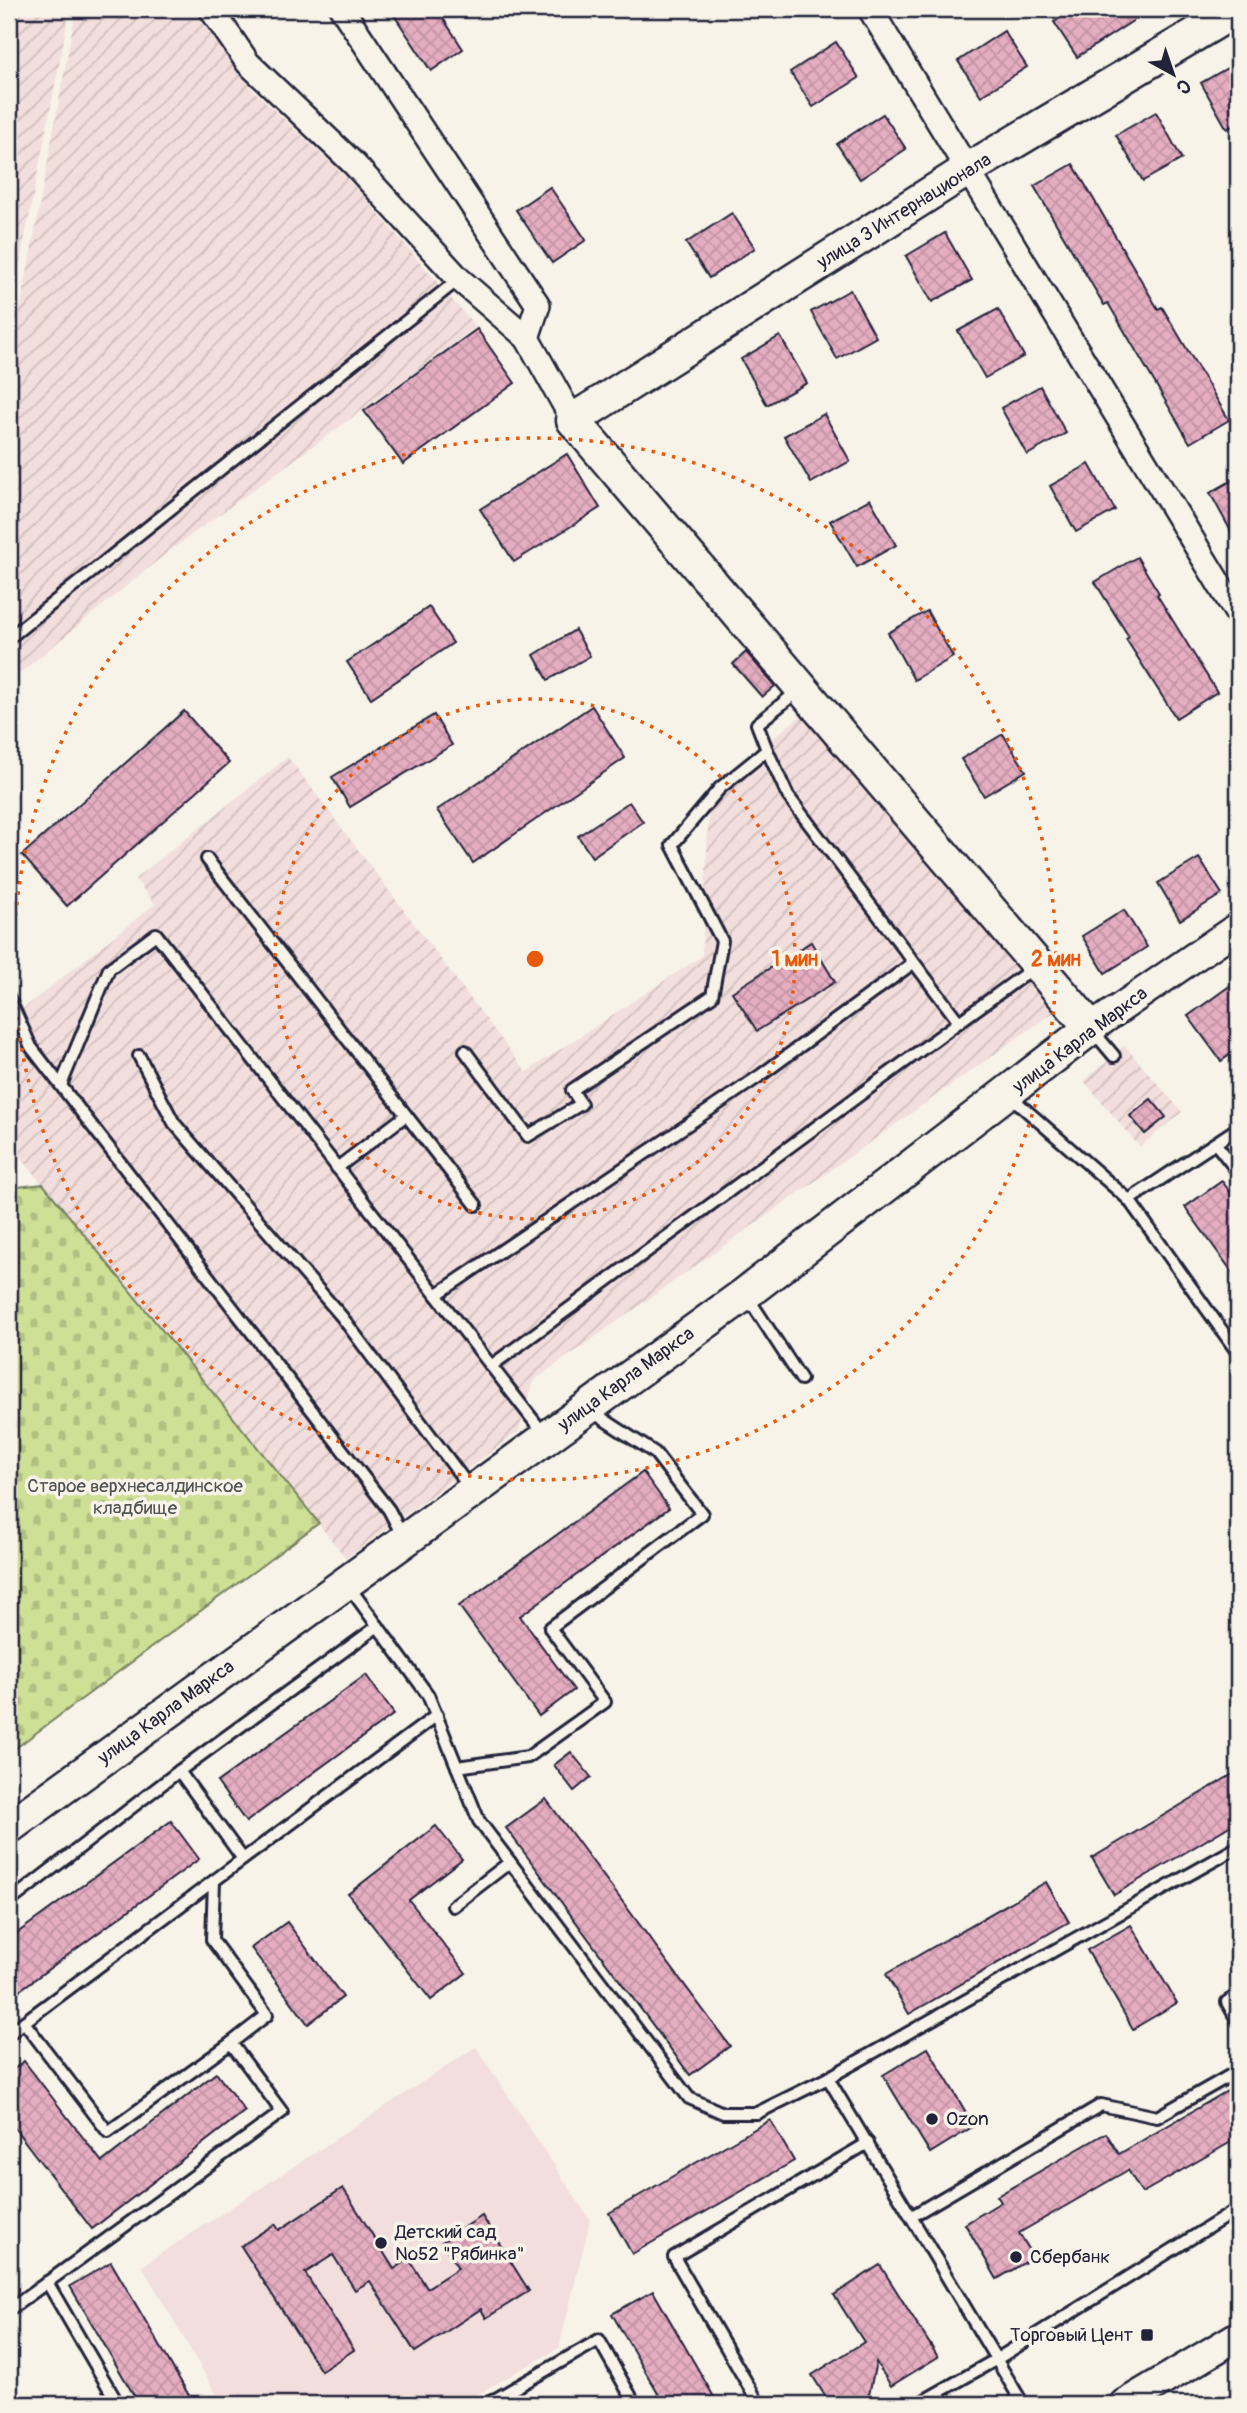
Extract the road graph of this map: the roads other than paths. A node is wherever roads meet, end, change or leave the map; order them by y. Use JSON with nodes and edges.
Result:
{"nodes":[{"id":1,"x":211,"y":9,"type":"edge"},
{"id":2,"x":342,"y":9,"type":"edge"},
{"id":3,"x":870,"y":9,"type":"edge"},
{"id":4,"x":1238,"y":9,"type":"edge"},
{"id":5,"x":967,"y":170,"type":"junction"},
{"id":6,"x":459,"y":279,"type":"junction"},
{"id":7,"x":527,"y":338,"type":"junction"},
{"id":8,"x":573,"y":419,"type":"junction"},
{"id":9,"x":1238,"y":615,"type":"edge"},
{"id":10,"x":9,"y":639,"type":"edge"},
{"id":11,"x":802,"y":688,"type":"junction"},
{"id":12,"x":767,"y":750,"type":"junction"},
{"id":13,"x":207,"y":859,"type":"dead end"},
{"id":14,"x":1238,"y":927,"type":"edge"},
{"id":15,"x":913,"y":963,"type":"junction"},
{"id":16,"x":1037,"y":965,"type":"junction"},
{"id":17,"x":9,"y":998,"type":"edge"},
{"id":18,"x":959,"y":1022,"type":"junction"},
{"id":19,"x":1091,"y":1028,"type":"junction"},
{"id":20,"x":465,"y":1051,"type":"dead end"},
{"id":21,"x":139,"y":1056,"type":"dead end"},
{"id":22,"x":1114,"y":1056,"type":"dead end"},
{"id":23,"x":61,"y":1086,"type":"junction"},
{"id":24,"x":1007,"y":1094,"type":"junction"},
{"id":25,"x":405,"y":1116,"type":"junction"},
{"id":26,"x":1238,"y":1128,"type":"edge"},
{"id":27,"x":1216,"y":1144,"type":"junction"},
{"id":28,"x":338,"y":1168,"type":"junction"},
{"id":29,"x":1238,"y":1172,"type":"edge"},
{"id":30,"x":1129,"y":1200,"type":"junction"},
{"id":31,"x":476,"y":1205,"type":"dead end"},
{"id":32,"x":745,"y":1294,"type":"junction"},
{"id":33,"x":436,"y":1295,"type":"junction"},
{"id":34,"x":1238,"y":1353,"type":"edge"},
{"id":35,"x":491,"y":1366,"type":"junction"},
{"id":36,"x":801,"y":1379,"type":"dead end"},
{"id":37,"x":586,"y":1408,"type":"junction"},
{"id":38,"x":546,"y":1436,"type":"junction"},
{"id":39,"x":472,"y":1491,"type":"junction"},
{"id":40,"x":404,"y":1540,"type":"junction"},
{"id":41,"x":345,"y":1582,"type":"junction"},
{"id":42,"x":378,"y":1626,"type":"junction"},
{"id":43,"x":437,"y":1715,"type":"junction"},
{"id":44,"x":457,"y":1767,"type":"junction"},
{"id":45,"x":179,"y":1771,"type":"junction"},
{"id":46,"x":9,"y":1827,"type":"edge"},
{"id":47,"x":1238,"y":1847,"type":"edge"},
{"id":48,"x":243,"y":1859,"type":"junction"},
{"id":49,"x":510,"y":1862,"type":"junction"},
{"id":50,"x":214,"y":1881,"type":"junction"},
{"id":51,"x":9,"y":1902,"type":"edge"},
{"id":52,"x":453,"y":1906,"type":"dead end"},
{"id":53,"x":1238,"y":1995,"type":"edge"},
{"id":54,"x":24,"y":2022,"type":"junction"},
{"id":55,"x":1238,"y":2022,"type":"edge"},
{"id":56,"x":9,"y":2034,"type":"edge"},
{"id":57,"x":231,"y":2043,"type":"junction"},
{"id":58,"x":1238,"y":2071,"type":"edge"},
{"id":59,"x":828,"y":2078,"type":"junction"},
{"id":60,"x":868,"y":2143,"type":"junction"},
{"id":61,"x":1238,"y":2209,"type":"edge"},
{"id":62,"x":912,"y":2216,"type":"junction"},
{"id":63,"x":47,"y":2282,"type":"junction"},
{"id":64,"x":9,"y":2310,"type":"edge"},
{"id":65,"x":1238,"y":2336,"type":"edge"},
{"id":66,"x":997,"y":2359,"type":"junction"},
{"id":67,"x":118,"y":2404,"type":"edge"},
{"id":68,"x":487,"y":2404,"type":"edge"},
{"id":69,"x":635,"y":2404,"type":"edge"},
{"id":70,"x":758,"y":2404,"type":"edge"},
{"id":71,"x":918,"y":2404,"type":"edge"},
{"id":72,"x":1023,"y":2404,"type":"edge"},
{"id":73,"x":1124,"y":2404,"type":"edge"}],
"edges":[{"from":1,"to":6,"type":"street"},
{"from":2,"to":7,"type":"street"},
{"from":3,"to":5,"type":"street"},
{"from":4,"to":5,"type":"main road","name":"улица 3 Интернационала"},
{"from":5,"to":8,"type":"main road","name":"улица 3 Интернационала"},
{"from":5,"to":9,"type":"street"},
{"from":6,"to":7,"type":"street"},
{"from":6,"to":10,"type":"lane"},
{"from":7,"to":8,"type":"street"},
{"from":8,"to":11,"type":"main road"},
{"from":11,"to":12,"type":"lane"},
{"from":11,"to":16,"type":"main road"},
{"from":12,"to":15,"type":"lane"},
{"from":12,"to":20,"type":"lane"},
{"from":13,"to":25,"type":"lane"},
{"from":14,"to":19,"type":"street","name":"улица Карла Маркса"},
{"from":15,"to":18,"type":"lane"},
{"from":15,"to":33,"type":"lane"},
{"from":16,"to":18,"type":"lane"},
{"from":16,"to":19,"type":"main road"},
{"from":17,"to":23,"type":"lane"},
{"from":18,"to":35,"type":"lane"},
{"from":19,"to":22,"type":"lane"},
{"from":19,"to":24,"type":"main road","name":"улица Карла Маркса"},
{"from":21,"to":39,"type":"lane"},
{"from":23,"to":28,"type":"lane"},
{"from":23,"to":40,"type":"lane"},
{"from":24,"to":30,"type":"lane"},
{"from":24,"to":32,"type":"main road","name":"улица Карла Маркса"},
{"from":25,"to":28,"type":"lane"},
{"from":25,"to":31,"type":"lane"},
{"from":26,"to":27,"type":"lane"},
{"from":27,"to":29,"type":"lane"},
{"from":27,"to":30,"type":"lane"},
{"from":28,"to":33,"type":"lane"},
{"from":30,"to":34,"type":"lane"},
{"from":32,"to":36,"type":"lane"},
{"from":32,"to":37,"type":"main road","name":"улица Карла Маркса"},
{"from":33,"to":35,"type":"lane"},
{"from":35,"to":38,"type":"lane"},
{"from":37,"to":38,"type":"main road","name":"улица Карла Маркса"},
{"from":37,"to":44,"type":"lane"},
{"from":38,"to":39,"type":"main road","name":"улица Карла Маркса"},
{"from":39,"to":40,"type":"main road","name":"улица Карла Маркса"},
{"from":40,"to":41,"type":"main road","name":"улица Карла Маркса"},
{"from":41,"to":42,"type":"lane"},
{"from":41,"to":46,"type":"main road","name":"улица Карла Маркса"},
{"from":42,"to":43,"type":"lane"},
{"from":42,"to":45,"type":"lane"},
{"from":43,"to":44,"type":"lane"},
{"from":43,"to":48,"type":"lane"},
{"from":44,"to":49,"type":"lane"},
{"from":45,"to":48,"type":"lane"},
{"from":45,"to":51,"type":"lane"},
{"from":47,"to":59,"type":"lane"},
{"from":48,"to":50,"type":"lane"},
{"from":49,"to":52,"type":"lane"},
{"from":49,"to":59,"type":"lane"},
{"from":50,"to":54,"type":"lane"},
{"from":50,"to":57,"type":"lane"},
{"from":53,"to":55,"type":"lane"},
{"from":54,"to":56,"type":"lane"},
{"from":54,"to":57,"type":"lane"},
{"from":57,"to":63,"type":"lane"},
{"from":58,"to":62,"type":"lane"},
{"from":59,"to":60,"type":"lane"},
{"from":60,"to":62,"type":"lane"},
{"from":60,"to":70,"type":"lane"},
{"from":61,"to":66,"type":"lane"},
{"from":62,"to":66,"type":"lane"},
{"from":63,"to":64,"type":"lane"},
{"from":63,"to":67,"type":"lane"},
{"from":65,"to":73,"type":"street"},
{"from":66,"to":71,"type":"lane"},
{"from":66,"to":72,"type":"lane"},
{"from":68,"to":69,"type":"lane"}]}
